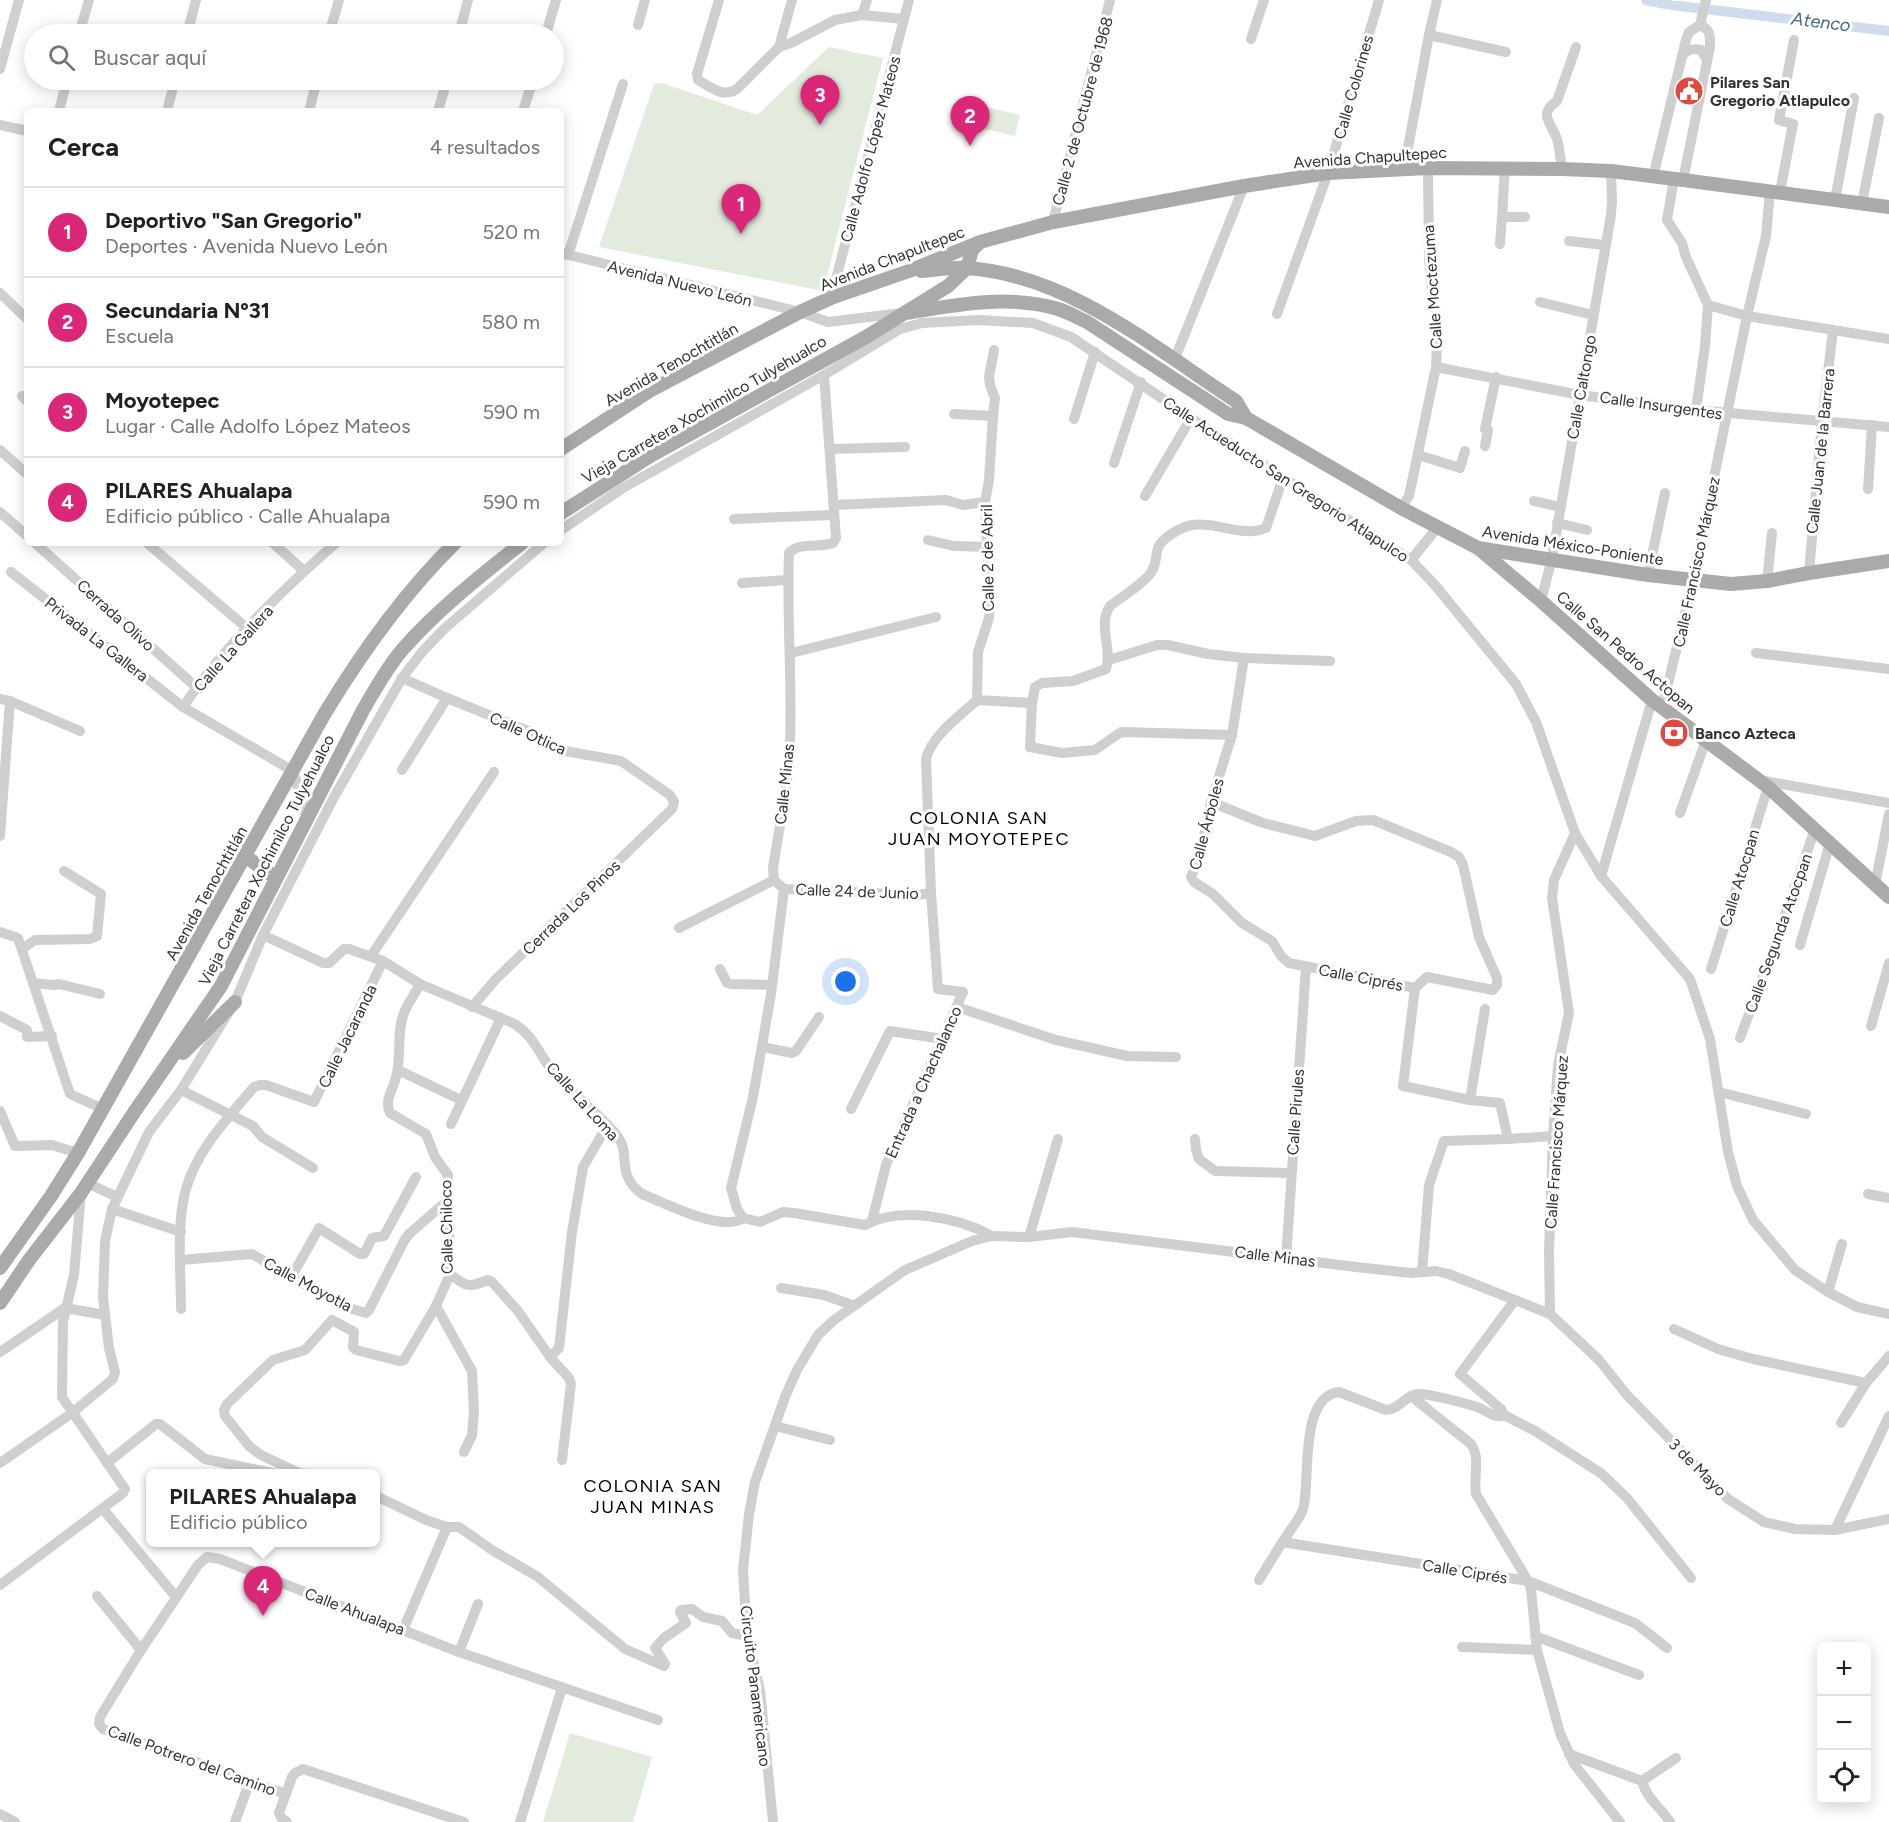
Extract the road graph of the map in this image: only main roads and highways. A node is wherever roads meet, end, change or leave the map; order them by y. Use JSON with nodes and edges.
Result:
{"nodes":[{"id":1,"x":1889,"y":207,"type":"edge"},
{"id":2,"x":980,"y":242,"type":"junction"},
{"id":3,"x":967,"y":268,"type":"junction"},
{"id":4,"x":909,"y":272,"type":"junction"},
{"id":5,"x":800,"y":312,"type":"joint"},
{"id":6,"x":900,"y":320,"type":"junction"},
{"id":7,"x":866,"y":337,"type":"joint"},
{"id":8,"x":1246,"y":418,"type":"junction"},
{"id":9,"x":564,"y":447,"type":"edge"},
{"id":10,"x":564,"y":511,"type":"edge"},
{"id":11,"x":452,"y":546,"type":"edge"},
{"id":12,"x":518,"y":546,"type":"edge"},
{"id":13,"x":1478,"y":548,"type":"junction"},
{"id":14,"x":1889,"y":561,"type":"edge"},
{"id":15,"x":245,"y":856,"type":"junction"},
{"id":16,"x":276,"y":878,"type":"junction"},
{"id":17,"x":1889,"y":897,"type":"edge"},
{"id":18,"x":235,"y":1002,"type":"road end"},
{"id":19,"x":162,"y":1073,"type":"junction"},
{"id":20,"x":0,"y":1268,"type":"edge"},
{"id":21,"x":0,"y":1303,"type":"edge"}],
"edges":[{"from":1,"to":2,"type":"main road","name":"Avenida Chapultepec"},
{"from":2,"to":3,"type":"main road"},
{"from":2,"to":4,"type":"main road","name":"Avenida Chapultepec"},
{"from":3,"to":4,"type":"main road"},
{"from":3,"to":6,"type":"main road","name":"Avenida México-Poniente"},
{"from":3,"to":8,"type":"main road","name":"Avenida México-Poniente"},
{"from":4,"to":5,"type":"main road","name":"Avenida Chapultepec"},
{"from":5,"to":9,"type":"main road","name":"Avenida Tenochtitlán"},
{"from":6,"to":7,"type":"main road","name":"Avenida México-Poniente"},
{"from":6,"to":8,"type":"main road","name":"Avenida México-Poniente"},
{"from":7,"to":10,"type":"main road","name":"Vieja Carretera Xochimilco Tulyehualco"},
{"from":8,"to":13,"type":"main road","name":"Avenida México-Poniente"},
{"from":11,"to":15,"type":"main road","name":"Avenida Tenochtitlán"},
{"from":12,"to":16,"type":"main road","name":"Vieja Carretera Xochimilco Tulyehualco"},
{"from":13,"to":14,"type":"main road","name":"Avenida México-Poniente"},
{"from":13,"to":17,"type":"main road","name":"Calle San Pedro Actopan"},
{"from":15,"to":16,"type":"main road"},
{"from":15,"to":20,"type":"main road","name":"Avenida Tenochtitlán"},
{"from":16,"to":19,"type":"main road","name":"Vieja Carretera Xochimilco Tulyehualco"},
{"from":18,"to":19,"type":"main road"},
{"from":19,"to":21,"type":"main road","name":"Vieja Carretera Xochimilco Tulyehualco"}]}
